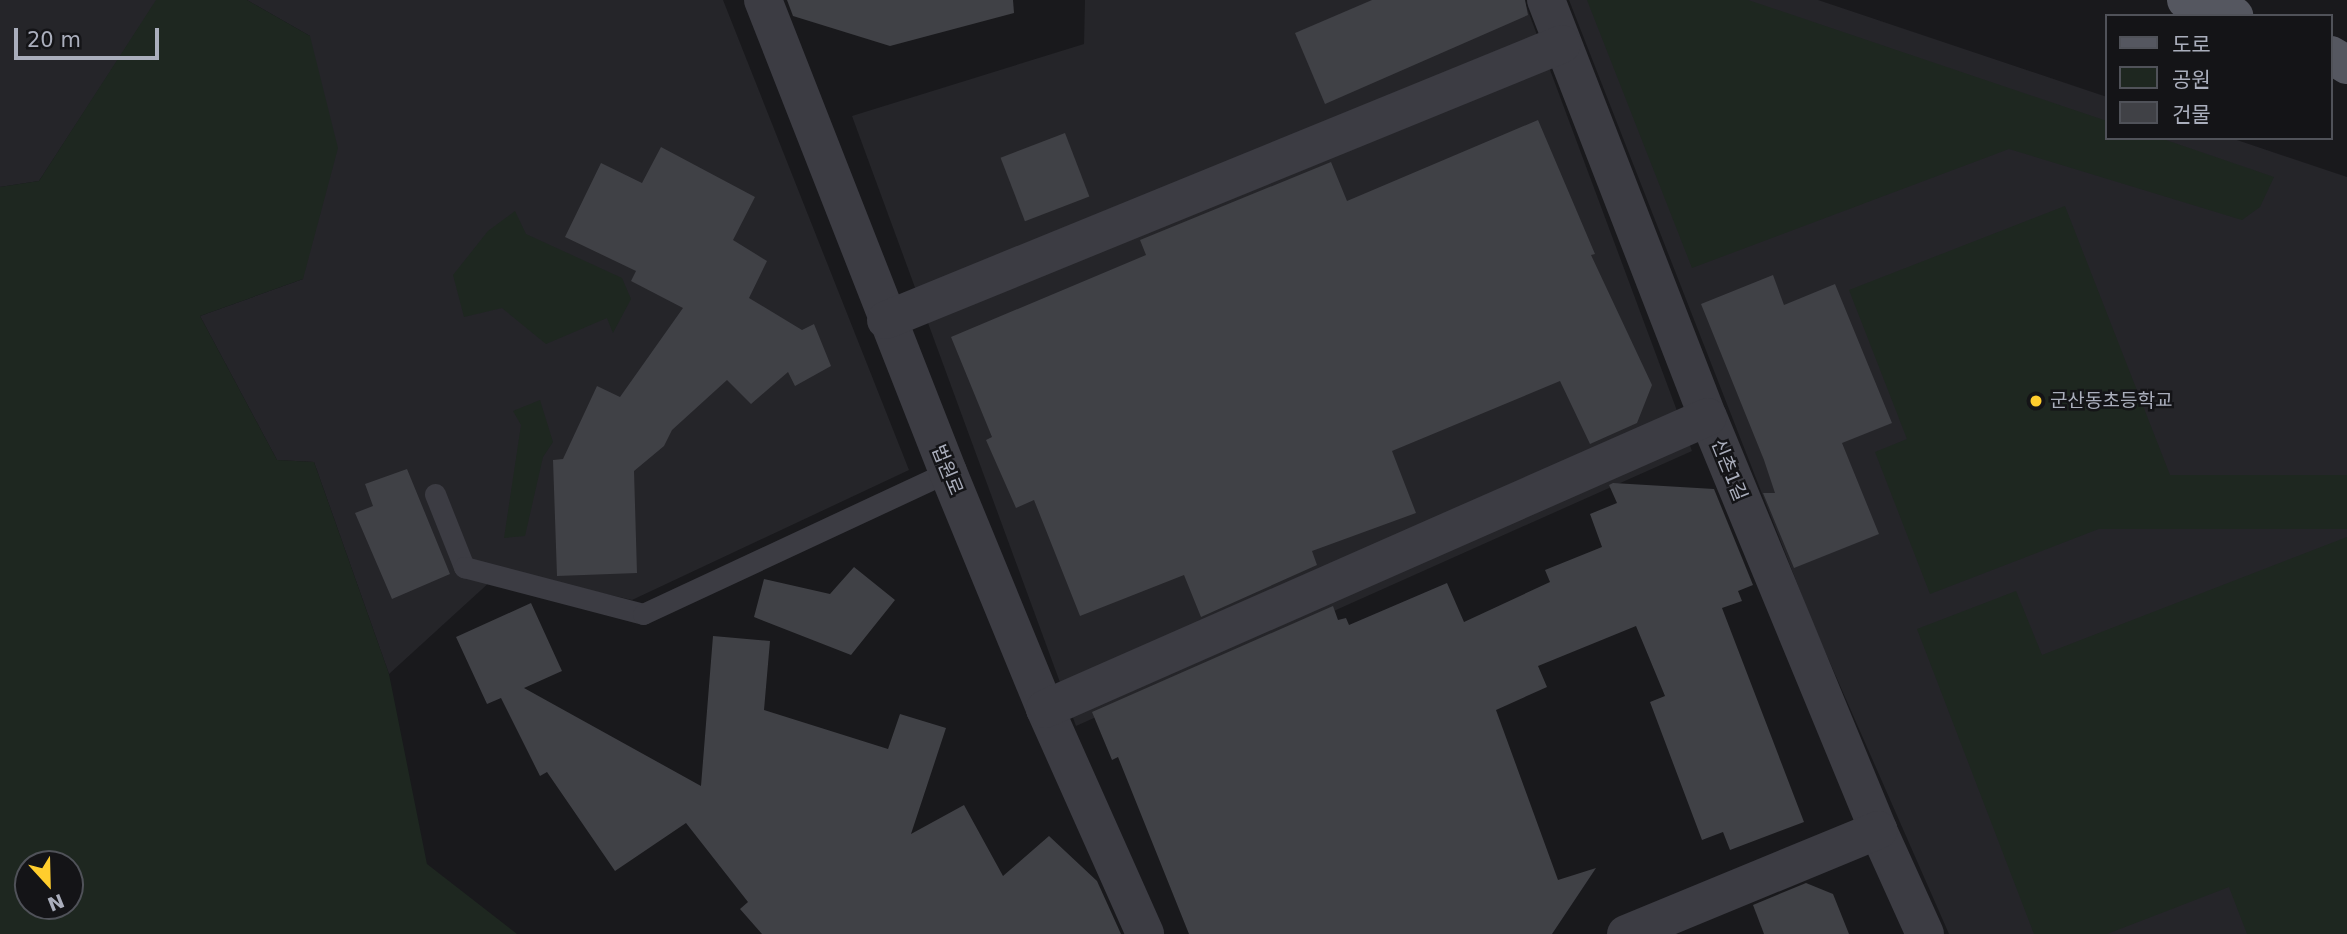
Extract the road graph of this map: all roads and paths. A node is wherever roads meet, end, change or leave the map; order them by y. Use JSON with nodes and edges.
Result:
{"nodes":[{"id":1,"x":763,"y":0,"type":"edge"},
{"id":2,"x":1546,"y":0,"type":"edge"},
{"id":3,"x":2186,"y":0,"type":"edge"},
{"id":4,"x":2229,"y":14,"type":"edge"},
{"id":5,"x":1562,"y":44,"type":"junction"},
{"id":6,"x":886,"y":320,"type":"junction"},
{"id":7,"x":1708,"y":417,"type":"junction"},
{"id":8,"x":948,"y":472,"type":"junction"},
{"id":9,"x":435,"y":494,"type":"dead end"},
{"id":10,"x":1045,"y":709,"type":"junction"},
{"id":11,"x":1878,"y":830,"type":"junction"},
{"id":12,"x":1145,"y":934,"type":"edge"},
{"id":13,"x":1626,"y":934,"type":"edge"},
{"id":14,"x":1925,"y":934,"type":"edge"}],
"edges":[{"from":1,"to":6,"type":"street","name":"법원로"},
{"from":2,"to":5,"type":"street","name":"신촌1길"},
{"from":3,"to":4,"type":"main road"},
{"from":5,"to":6,"type":"street"},
{"from":5,"to":7,"type":"street","name":"신촌1길"},
{"from":6,"to":8,"type":"street","name":"법원로"},
{"from":7,"to":10,"type":"street"},
{"from":7,"to":11,"type":"street","name":"신촌1길"},
{"from":8,"to":9,"type":"lane"},
{"from":8,"to":10,"type":"street","name":"법원로"},
{"from":10,"to":12,"type":"street","name":"법원로"},
{"from":11,"to":13,"type":"street"},
{"from":11,"to":14,"type":"street","name":"신촌1길"}]}
